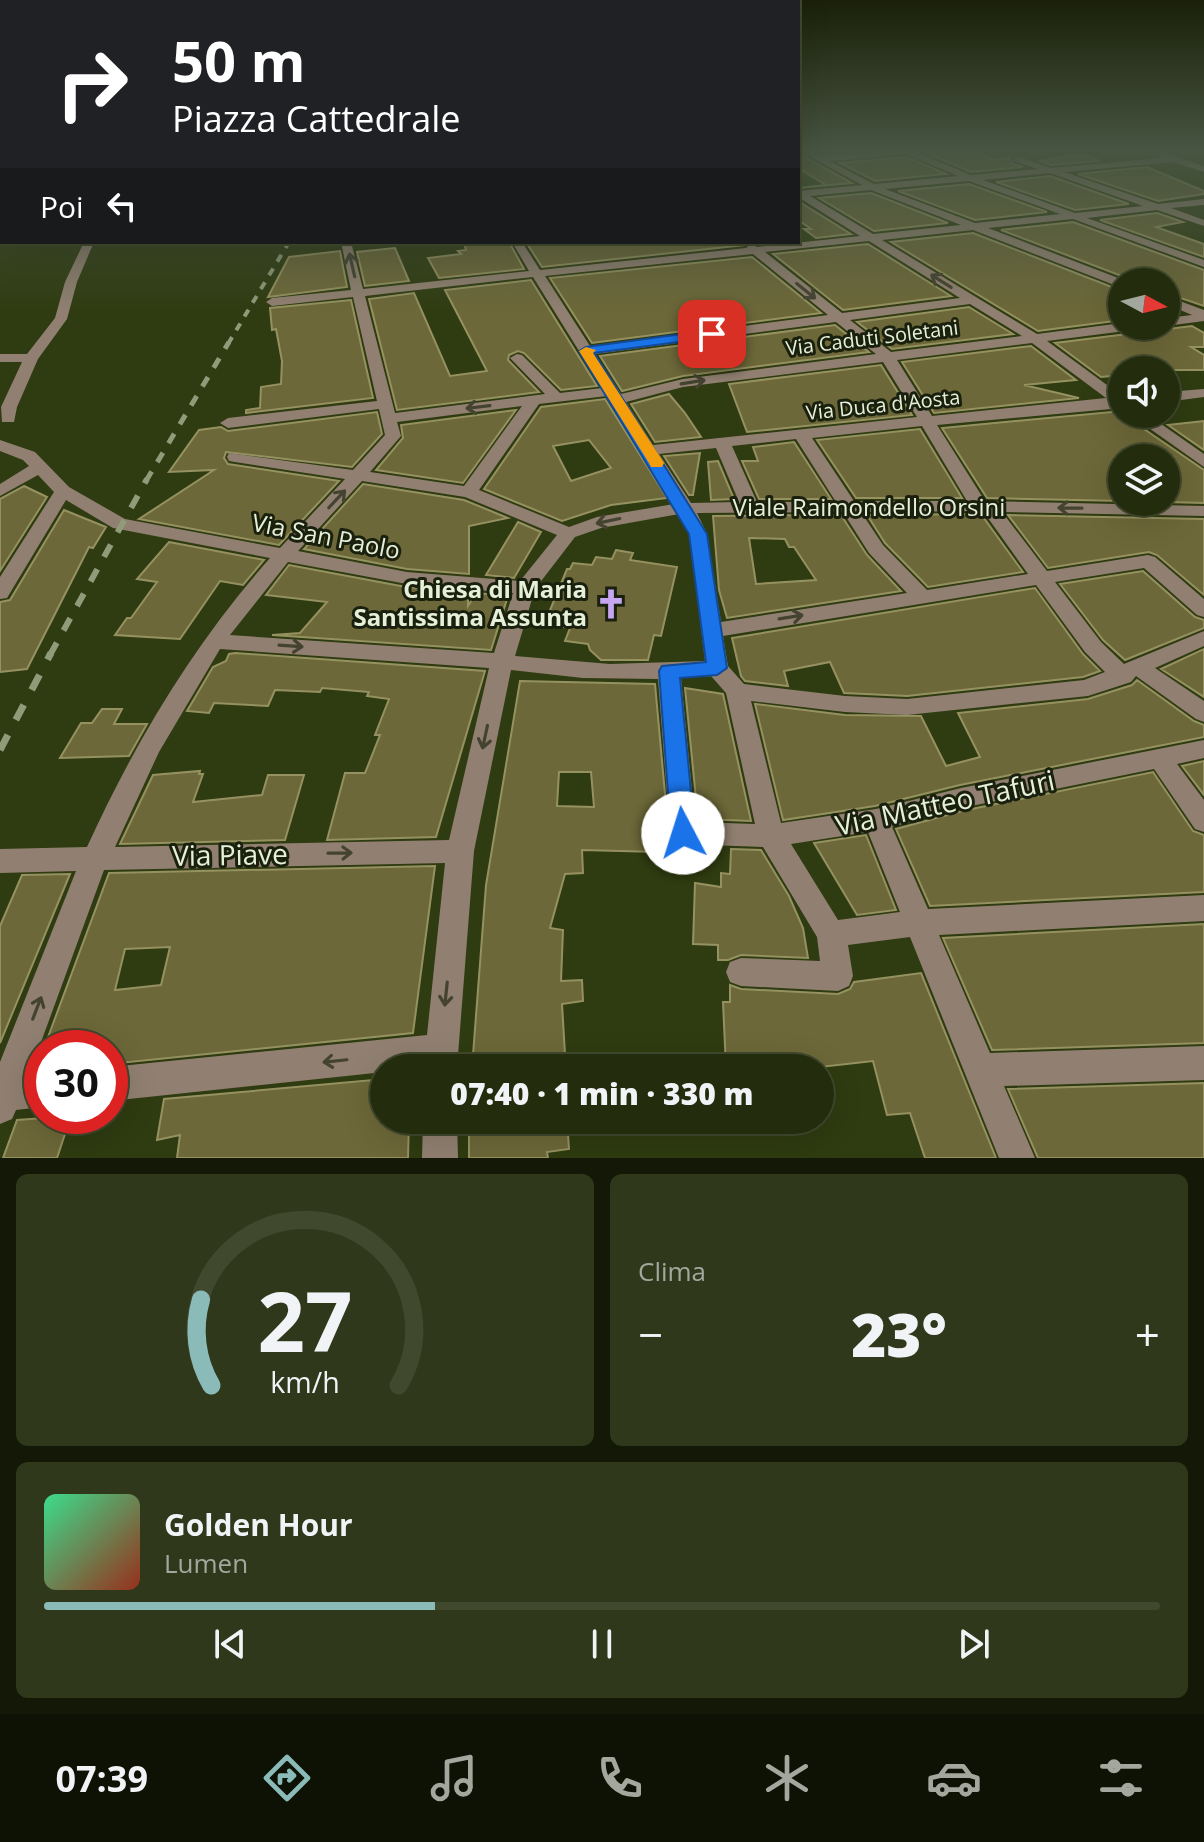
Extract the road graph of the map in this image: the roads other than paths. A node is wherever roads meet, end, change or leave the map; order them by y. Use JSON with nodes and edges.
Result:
{"nodes":[{"id":1,"x":817,"y":205,"type":"edge"},
{"id":2,"x":918,"y":205,"type":"edge"},
{"id":3,"x":1043,"y":205,"type":"edge"},
{"id":4,"x":1152,"y":205,"type":"edge"},
{"id":5,"x":1176,"y":205,"type":"edge"},
{"id":6,"x":1158,"y":207,"type":"junction"},
{"id":7,"x":1073,"y":216,"type":"junction"},
{"id":8,"x":1204,"y":223,"type":"edge"},
{"id":9,"x":973,"y":227,"type":"junction"},
{"id":10,"x":870,"y":238,"type":"junction"},
{"id":11,"x":800,"y":243,"type":"edge"},
{"id":12,"x":88,"y":244,"type":"edge"},
{"id":13,"x":346,"y":244,"type":"edge"},
{"id":14,"x":518,"y":244,"type":"edge"},
{"id":15,"x":780,"y":244,"type":"edge"},
{"id":16,"x":750,"y":246,"type":"edge"},
{"id":17,"x":1204,"y":264,"type":"edge"},
{"id":18,"x":537,"y":273,"type":"junction"},
{"id":19,"x":1108,"y":279,"type":"edge"},
{"id":20,"x":358,"y":293,"type":"junction"},
{"id":21,"x":972,"y":300,"type":"junction"},
{"id":22,"x":272,"y":302,"type":"dead end"},
{"id":23,"x":1180,"y":306,"type":"edge"},
{"id":24,"x":1204,"y":316,"type":"edge"},
{"id":25,"x":839,"y":318,"type":"junction"},
{"id":26,"x":1180,"y":320,"type":"edge"},
{"id":27,"x":1108,"y":329,"type":"edge"},
{"id":28,"x":1034,"y":338,"type":"junction"},
{"id":29,"x":586,"y":351,"type":"junction"},
{"id":30,"x":887,"y":356,"type":"junction"},
{"id":31,"x":0,"y":358,"type":"edge"},
{"id":32,"x":31,"y":358,"type":"junction"},
{"id":33,"x":517,"y":358,"type":"dead end"},
{"id":34,"x":1108,"y":392,"type":"edge"},
{"id":35,"x":1204,"y":393,"type":"edge"},
{"id":36,"x":614,"y":395,"type":"junction"},
{"id":37,"x":1180,"y":396,"type":"edge"},
{"id":38,"x":556,"y":397,"type":"junction"},
{"id":39,"x":534,"y":400,"type":"junction"},
{"id":40,"x":1108,"y":403,"type":"edge"},
{"id":41,"x":388,"y":411,"type":"junction"},
{"id":42,"x":4,"y":420,"type":"edge"},
{"id":43,"x":928,"y":421,"type":"junction"},
{"id":44,"x":228,"y":423,"type":"dead end"},
{"id":45,"x":1157,"y":428,"type":"edge"},
{"id":46,"x":801,"y":434,"type":"junction"},
{"id":47,"x":722,"y":442,"type":"junction"},
{"id":48,"x":0,"y":445,"type":"edge"},
{"id":49,"x":648,"y":450,"type":"junction"},
{"id":50,"x":235,"y":457,"type":"dead end"},
{"id":51,"x":34,"y":462,"type":"junction"},
{"id":52,"x":1204,"y":462,"type":"edge"},
{"id":53,"x":359,"y":476,"type":"junction"},
{"id":54,"x":0,"y":491,"type":"edge"},
{"id":55,"x":63,"y":491,"type":"junction"},
{"id":56,"x":469,"y":492,"type":"junction"},
{"id":57,"x":983,"y":506,"type":"junction"},
{"id":58,"x":847,"y":507,"type":"junction"},
{"id":59,"x":685,"y":508,"type":"junction"},
{"id":60,"x":751,"y":508,"type":"junction"},
{"id":61,"x":1204,"y":511,"type":"edge"},
{"id":62,"x":568,"y":533,"type":"junction"},
{"id":63,"x":284,"y":556,"type":"junction"},
{"id":64,"x":1044,"y":578,"type":"junction"},
{"id":65,"x":525,"y":588,"type":"junction"},
{"id":66,"x":0,"y":593,"type":"edge"},
{"id":67,"x":920,"y":595,"type":"junction"},
{"id":68,"x":1204,"y":610,"type":"edge"},
{"id":69,"x":714,"y":630,"type":"junction"},
{"id":70,"x":1204,"y":638,"type":"edge"},
{"id":71,"x":214,"y":641,"type":"junction"},
{"id":72,"x":502,"y":661,"type":"junction"},
{"id":73,"x":717,"y":668,"type":"junction"},
{"id":74,"x":669,"y":671,"type":"junction"},
{"id":75,"x":1132,"y":672,"type":"junction"},
{"id":76,"x":737,"y":691,"type":"junction"},
{"id":77,"x":1204,"y":713,"type":"edge"},
{"id":78,"x":1204,"y":749,"type":"edge"},
{"id":79,"x":1161,"y":760,"type":"junction"},
{"id":80,"x":876,"y":820,"type":"junction"},
{"id":81,"x":1204,"y":821,"type":"edge"},
{"id":82,"x":771,"y":836,"type":"junction"},
{"id":83,"x":460,"y":851,"type":"junction"},
{"id":84,"x":94,"y":858,"type":"junction"},
{"id":85,"x":0,"y":861,"type":"edge"},
{"id":86,"x":1204,"y":908,"type":"edge"},
{"id":87,"x":919,"y":923,"type":"junction"},
{"id":88,"x":831,"y":934,"type":"junction"},
{"id":89,"x":741,"y":972,"type":"dead end"},
{"id":90,"x":440,"y":1054,"type":"edge"},
{"id":91,"x":1204,"y":1063,"type":"edge"},
{"id":92,"x":370,"y":1064,"type":"edge"},
{"id":93,"x":981,"y":1070,"type":"junction"},
{"id":94,"x":128,"y":1083,"type":"edge"},
{"id":95,"x":24,"y":1094,"type":"edge"},
{"id":96,"x":2,"y":1099,"type":"edge"},
{"id":97,"x":440,"y":1134,"type":"edge"},
{"id":98,"x":440,"y":1158,"type":"edge"},
{"id":99,"x":1017,"y":1158,"type":"edge"}],
"edges":[{"from":1,"to":10,"type":"street"},
{"from":2,"to":9,"type":"street"},
{"from":3,"to":7,"type":"street"},
{"from":4,"to":6,"type":"street"},
{"from":5,"to":6,"type":"street"},
{"from":6,"to":7,"type":"street"},
{"from":6,"to":8,"type":"street"},
{"from":7,"to":9,"type":"street"},
{"from":7,"to":17,"type":"street"},
{"from":9,"to":10,"type":"street"},
{"from":9,"to":19,"type":"street"},
{"from":10,"to":11,"type":"street"},
{"from":21,"to":10,"type":"street","one_way":true},
{"from":12,"to":32,"type":"street"},
{"from":20,"to":13,"type":"street","one_way":true},
{"from":14,"to":18,"type":"street"},
{"from":15,"to":16,"type":"street"},
{"from":16,"to":18,"type":"street"},
{"from":16,"to":25,"type":"street","one_way":true},
{"from":18,"to":20,"type":"street"},
{"from":18,"to":29,"type":"street"},
{"from":20,"to":22,"type":"street"},
{"from":20,"to":41,"type":"street"},
{"from":21,"to":25,"type":"street"},
{"from":21,"to":28,"type":"street"},
{"from":23,"to":24,"type":"street"},
{"from":24,"to":26,"type":"street"},
{"from":25,"to":29,"type":"street"},
{"from":25,"to":30,"type":"street"},
{"from":27,"to":28,"type":"street","name":"Via Caduti Soletani"},
{"from":28,"to":30,"type":"street","name":"Via Caduti Soletani"},
{"from":28,"to":34,"type":"street"},
{"from":29,"to":36,"type":"street"},
{"from":36,"to":30,"type":"street","name":"Via Caduti Soletani","one_way":true},
{"from":30,"to":43,"type":"street"},
{"from":31,"to":32,"type":"street"},
{"from":32,"to":42,"type":"street"},
{"from":33,"to":38,"type":"street"},
{"from":35,"to":37,"type":"street"},
{"from":36,"to":38,"type":"street","name":"Via Caduti Soletani"},
{"from":36,"to":49,"type":"street"},
{"from":38,"to":39,"type":"street","name":"Via Caduti Soletani"},
{"from":39,"to":41,"type":"street","name":"Via Caduti Soletani","one_way":true},
{"from":39,"to":56,"type":"street"},
{"from":40,"to":43,"type":"street","name":"Via Duca d'Aosta"},
{"from":41,"to":44,"type":"street","name":"Via Caduti Soletani"},
{"from":41,"to":53,"type":"street"},
{"from":42,"to":51,"type":"street"},
{"from":43,"to":46,"type":"street","name":"Via Duca d'Aosta"},
{"from":43,"to":57,"type":"street"},
{"from":45,"to":52,"type":"street"},
{"from":46,"to":47,"type":"street","name":"Via Duca d'Aosta"},
{"from":46,"to":58,"type":"street"},
{"from":47,"to":49,"type":"street","name":"Via Duca d'Aosta"},
{"from":47,"to":60,"type":"street"},
{"from":48,"to":51,"type":"street"},
{"from":49,"to":59,"type":"street"},
{"from":50,"to":53,"type":"street"},
{"from":51,"to":54,"type":"street"},
{"from":51,"to":55,"type":"street","name":"Via San Paolo"},
{"from":53,"to":56,"type":"street"},
{"from":63,"to":53,"type":"street","one_way":true},
{"from":55,"to":63,"type":"street","name":"Via San Paolo"},
{"from":55,"to":66,"type":"street"},
{"from":56,"to":62,"type":"street"},
{"from":57,"to":58,"type":"street","name":"Viale Raimondello Orsini"},
{"from":61,"to":57,"type":"street","name":"Viale Raimondello Orsini","one_way":true},
{"from":57,"to":64,"type":"street"},
{"from":58,"to":60,"type":"street","name":"Viale Raimondello Orsini"},
{"from":58,"to":67,"type":"street"},
{"from":59,"to":60,"type":"street","name":"Viale Raimondello Orsini"},
{"from":59,"to":62,"type":"street","name":"Viale Raimondello Orsini","one_way":true},
{"from":59,"to":69,"type":"street"},
{"from":62,"to":65,"type":"street"},
{"from":63,"to":65,"type":"street","name":"Via San Paolo"},
{"from":63,"to":71,"type":"street"},
{"from":64,"to":67,"type":"street"},
{"from":64,"to":68,"type":"street"},
{"from":64,"to":75,"type":"street"},
{"from":65,"to":72,"type":"street"},
{"from":69,"to":67,"type":"street","one_way":true},
{"from":69,"to":73,"type":"street"},
{"from":70,"to":75,"type":"street"},
{"from":71,"to":72,"type":"street","one_way":true},
{"from":71,"to":84,"type":"street"},
{"from":72,"to":74,"type":"street"},
{"from":72,"to":83,"type":"street","one_way":true},
{"from":73,"to":74,"type":"street"},
{"from":73,"to":76,"type":"street"},
{"from":74,"to":82,"type":"street","name":"Via Matteo Tafuri"},
{"from":75,"to":76,"type":"street"},
{"from":75,"to":77,"type":"street"},
{"from":76,"to":82,"type":"street"},
{"from":78,"to":79,"type":"street","name":"Via Matteo Tafuri"},
{"from":79,"to":80,"type":"street","name":"Via Matteo Tafuri"},
{"from":79,"to":81,"type":"street"},
{"from":80,"to":82,"type":"street","name":"Via Matteo Tafuri"},
{"from":80,"to":87,"type":"street"},
{"from":82,"to":88,"type":"street"},
{"from":84,"to":83,"type":"street","name":"Via Piave","one_way":true},
{"from":83,"to":90,"type":"street","one_way":true},
{"from":84,"to":85,"type":"street","name":"Via Piave"},
{"from":96,"to":84,"type":"street","one_way":true},
{"from":86,"to":87,"type":"street"},
{"from":87,"to":88,"type":"street"},
{"from":87,"to":93,"type":"street"},
{"from":88,"to":89,"type":"street"},
{"from":91,"to":93,"type":"street"},
{"from":92,"to":94,"type":"street","one_way":true},
{"from":93,"to":99,"type":"street"},
{"from":95,"to":96,"type":"street"},
{"from":97,"to":98,"type":"street"}]}
